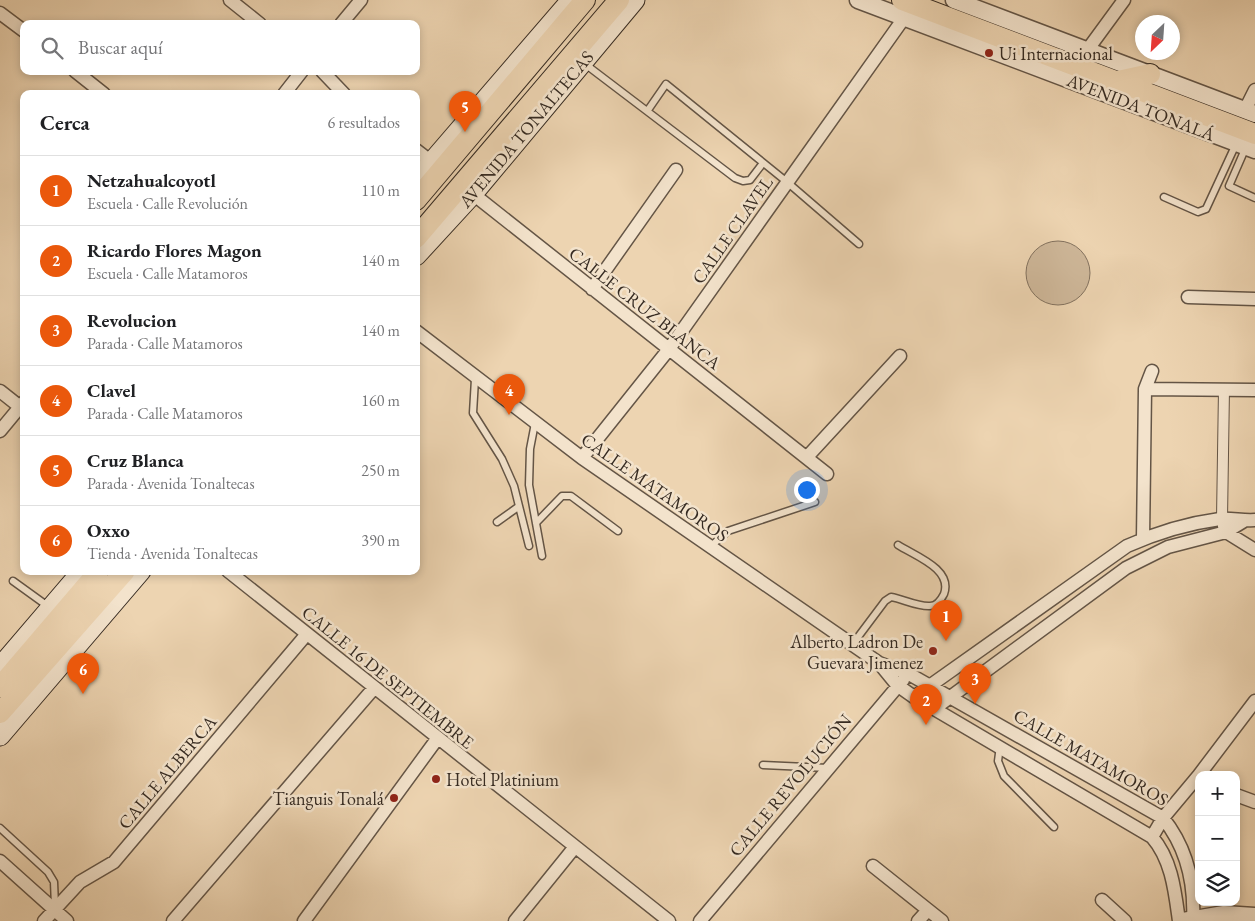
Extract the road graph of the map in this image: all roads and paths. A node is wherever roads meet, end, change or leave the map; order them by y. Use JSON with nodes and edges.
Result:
{"nodes":[{"id":1,"x":230,"y":0,"type":"edge"},
{"id":2,"x":361,"y":0,"type":"edge"},
{"id":3,"x":571,"y":0,"type":"edge"},
{"id":4,"x":585,"y":0,"type":"edge"},
{"id":5,"x":619,"y":0,"type":"edge"},
{"id":6,"x":635,"y":0,"type":"edge"},
{"id":7,"x":858,"y":0,"type":"edge"},
{"id":8,"x":954,"y":0,"type":"edge"},
{"id":9,"x":1124,"y":0,"type":"edge"},
{"id":10,"x":903,"y":9,"type":"edge"},
{"id":11,"x":0,"y":13,"type":"edge"},
{"id":12,"x":255,"y":20,"type":"edge"},
{"id":13,"x":344,"y":20,"type":"edge"},
{"id":14,"x":20,"y":28,"type":"edge"},
{"id":15,"x":583,"y":62,"type":"junction"},
{"id":16,"x":1078,"y":65,"type":"junction"},
{"id":17,"x":80,"y":75,"type":"edge"},
{"id":18,"x":299,"y":75,"type":"edge"},
{"id":19,"x":326,"y":75,"type":"edge"},
{"id":20,"x":1147,"y":83,"type":"junction"},
{"id":21,"x":99,"y":90,"type":"edge"},
{"id":22,"x":287,"y":90,"type":"edge"},
{"id":23,"x":340,"y":90,"type":"edge"},
{"id":24,"x":1118,"y":90,"type":"junction"},
{"id":25,"x":1255,"y":90,"type":"edge"},
{"id":26,"x":648,"y":110,"type":"junction"},
{"id":27,"x":1250,"y":112,"type":"edge"},
{"id":28,"x":1248,"y":143,"type":"edge"},
{"id":29,"x":420,"y":153,"type":"edge"},
{"id":30,"x":763,"y":163,"type":"junction"},
{"id":31,"x":437,"y":166,"type":"junction"},
{"id":32,"x":676,"y":170,"type":"dead end"},
{"id":33,"x":420,"y":177,"type":"edge"},
{"id":34,"x":787,"y":182,"type":"junction"},
{"id":35,"x":467,"y":190,"type":"junction"},
{"id":36,"x":420,"y":194,"type":"edge"},
{"id":37,"x":1164,"y":197,"type":"dead end"},
{"id":38,"x":1255,"y":198,"type":"edge"},
{"id":39,"x":420,"y":234,"type":"edge"},
{"id":40,"x":859,"y":244,"type":"dead end"},
{"id":41,"x":420,"y":251,"type":"edge"},
{"id":42,"x":592,"y":289,"type":"junction"},
{"id":43,"x":1188,"y":297,"type":"dead end"},
{"id":44,"x":1255,"y":299,"type":"edge"},
{"id":45,"x":420,"y":334,"type":"edge"},
{"id":46,"x":669,"y":349,"type":"junction"},
{"id":47,"x":900,"y":356,"type":"dead end"},
{"id":48,"x":1152,"y":371,"type":"dead end"},
{"id":49,"x":475,"y":379,"type":"junction"},
{"id":50,"x":1145,"y":388,"type":"junction"},
{"id":51,"x":1224,"y":389,"type":"junction"},
{"id":52,"x":1255,"y":390,"type":"edge"},
{"id":53,"x":0,"y":391,"type":"edge"},
{"id":54,"x":20,"y":405,"type":"edge"},
{"id":55,"x":20,"y":408,"type":"edge"},
{"id":56,"x":536,"y":423,"type":"junction"},
{"id":57,"x":0,"y":431,"type":"edge"},
{"id":58,"x":807,"y":457,"type":"junction"},
{"id":59,"x":582,"y":458,"type":"junction"},
{"id":60,"x":828,"y":474,"type":"dead end"},
{"id":61,"x":815,"y":502,"type":"dead end"},
{"id":62,"x":518,"y":507,"type":"junction"},
{"id":63,"x":1222,"y":519,"type":"junction"},
{"id":64,"x":1250,"y":520,"type":"edge"},
{"id":65,"x":497,"y":522,"type":"dead end"},
{"id":66,"x":536,"y":523,"type":"junction"},
{"id":67,"x":618,"y":531,"type":"dead end"},
{"id":68,"x":1226,"y":532,"type":"junction"},
{"id":69,"x":1143,"y":539,"type":"junction"},
{"id":70,"x":898,"y":544,"type":"dead end"},
{"id":71,"x":529,"y":546,"type":"dead end"},
{"id":72,"x":710,"y":546,"type":"junction"},
{"id":73,"x":1255,"y":550,"type":"edge"},
{"id":74,"x":542,"y":556,"type":"dead end"},
{"id":75,"x":78,"y":575,"type":"edge"},
{"id":76,"x":96,"y":575,"type":"edge"},
{"id":77,"x":121,"y":575,"type":"edge"},
{"id":78,"x":138,"y":575,"type":"edge"},
{"id":79,"x":233,"y":575,"type":"edge"},
{"id":80,"x":13,"y":581,"type":"dead end"},
{"id":81,"x":50,"y":607,"type":"junction"},
{"id":82,"x":306,"y":635,"type":"junction"},
{"id":83,"x":852,"y":645,"type":"junction"},
{"id":84,"x":879,"y":663,"type":"junction"},
{"id":85,"x":0,"y":667,"type":"edge"},
{"id":86,"x":909,"y":674,"type":"junction"},
{"id":87,"x":897,"y":685,"type":"junction"},
{"id":88,"x":930,"y":685,"type":"junction"},
{"id":89,"x":0,"y":687,"type":"edge"},
{"id":90,"x":374,"y":688,"type":"junction"},
{"id":91,"x":949,"y":696,"type":"junction"},
{"id":92,"x":914,"y":697,"type":"junction"},
{"id":93,"x":1255,"y":701,"type":"edge"},
{"id":94,"x":934,"y":708,"type":"junction"},
{"id":95,"x":0,"y":713,"type":"edge"},
{"id":96,"x":0,"y":736,"type":"edge"},
{"id":97,"x":437,"y":739,"type":"junction"},
{"id":98,"x":1000,"y":746,"type":"junction"},
{"id":99,"x":763,"y":765,"type":"dead end"},
{"id":100,"x":828,"y":768,"type":"junction"},
{"id":101,"x":1202,"y":771,"type":"edge"},
{"id":102,"x":1195,"y":781,"type":"edge"},
{"id":103,"x":1240,"y":796,"type":"edge"},
{"id":104,"x":1255,"y":802,"type":"edge"},
{"id":105,"x":1163,"y":818,"type":"junction"},
{"id":106,"x":0,"y":828,"type":"edge"},
{"id":107,"x":1054,"y":828,"type":"dead end"},
{"id":108,"x":1152,"y":837,"type":"junction"},
{"id":109,"x":574,"y":848,"type":"junction"},
{"id":110,"x":0,"y":861,"type":"edge"},
{"id":111,"x":872,"y":866,"type":"dead end"},
{"id":112,"x":1102,"y":900,"type":"dead end"},
{"id":113,"x":55,"y":910,"type":"junction"},
{"id":114,"x":928,"y":910,"type":"junction"},
{"id":115,"x":1255,"y":916,"type":"edge"},
{"id":116,"x":44,"y":921,"type":"edge"},
{"id":117,"x":67,"y":921,"type":"edge"},
{"id":118,"x":173,"y":921,"type":"edge"},
{"id":119,"x":304,"y":921,"type":"edge"},
{"id":120,"x":515,"y":921,"type":"edge"},
{"id":121,"x":669,"y":921,"type":"edge"},
{"id":122,"x":700,"y":921,"type":"edge"},
{"id":123,"x":918,"y":921,"type":"edge"},
{"id":124,"x":942,"y":921,"type":"edge"},
{"id":125,"x":1125,"y":921,"type":"edge"},
{"id":126,"x":1187,"y":921,"type":"edge"}],
"edges":[{"from":1,"to":12,"type":"street"},
{"from":2,"to":13,"type":"street"},
{"from":3,"to":31,"type":"main road"},
{"from":4,"to":31,"type":"main road"},
{"from":5,"to":35,"type":"main road","name":"AVENIDA TONALTECAS"},
{"from":6,"to":15,"type":"main road","name":"AVENIDA TONALTECAS"},
{"from":7,"to":10,"type":"street","name":"AVENIDA TONALÁ"},
{"from":8,"to":16,"type":"street","name":"AVENIDA TONALÁ"},
{"from":9,"to":16,"type":"street"},
{"from":10,"to":16,"type":"main road","name":"AVENIDA TONALÁ"},
{"from":10,"to":34,"type":"street","name":"CALLE CLAVEL"},
{"from":11,"to":14,"type":"street"},
{"from":15,"to":26,"type":"lane"},
{"from":15,"to":35,"type":"main road","name":"AVENIDA TONALTECAS"},
{"from":16,"to":20,"type":"street","name":"AVENIDA TONALÁ"},
{"from":16,"to":24,"type":"main road","name":"AVENIDA TONALÁ"},
{"from":17,"to":21,"type":"street"},
{"from":18,"to":22,"type":"street"},
{"from":19,"to":23,"type":"street"},
{"from":20,"to":24,"type":"main road","name":"AVENIDA TONALÁ"},
{"from":20,"to":27,"type":"street","name":"AVENIDA TONALÁ"},
{"from":20,"to":28,"type":"main road","name":"AVENIDA TONALÁ"},
{"from":24,"to":28,"type":"street","name":"AVENIDA TONALÁ"},
{"from":25,"to":27,"type":"street"},
{"from":26,"to":30,"type":"lane"},
{"from":26,"to":30,"type":"lane"},
{"from":28,"to":37,"type":"lane"},
{"from":28,"to":38,"type":"lane"},
{"from":29,"to":31,"type":"street"},
{"from":30,"to":34,"type":"lane"},
{"from":31,"to":33,"type":"main road"},
{"from":31,"to":36,"type":"main road"},
{"from":32,"to":42,"type":"street"},
{"from":34,"to":40,"type":"lane"},
{"from":34,"to":46,"type":"street","name":"CALLE CLAVEL"},
{"from":35,"to":39,"type":"main road","name":"AVENIDA TONALTECAS"},
{"from":35,"to":41,"type":"main road","name":"AVENIDA TONALTECAS"},
{"from":35,"to":42,"type":"street","name":"CALLE CRUZ BLANCA"},
{"from":42,"to":46,"type":"street","name":"CALLE CRUZ BLANCA"},
{"from":43,"to":44,"type":"street"},
{"from":45,"to":49,"type":"street","name":"CALLE MATAMOROS"},
{"from":46,"to":58,"type":"street","name":"CALLE CRUZ BLANCA"},
{"from":46,"to":59,"type":"street","name":"CALLE CLAVEL"},
{"from":47,"to":58,"type":"street"},
{"from":48,"to":50,"type":"street"},
{"from":49,"to":56,"type":"street","name":"CALLE MATAMOROS"},
{"from":49,"to":62,"type":"lane"},
{"from":50,"to":51,"type":"street"},
{"from":50,"to":69,"type":"street"},
{"from":51,"to":52,"type":"street"},
{"from":51,"to":63,"type":"street"},
{"from":53,"to":54,"type":"street"},
{"from":55,"to":57,"type":"street"},
{"from":56,"to":59,"type":"street","name":"CALLE MATAMOROS"},
{"from":56,"to":66,"type":"lane"},
{"from":58,"to":60,"type":"street","name":"CALLE CRUZ BLANCA"},
{"from":59,"to":72,"type":"street","name":"CALLE MATAMOROS"},
{"from":61,"to":72,"type":"lane"},
{"from":62,"to":65,"type":"lane"},
{"from":62,"to":71,"type":"lane"},
{"from":63,"to":64,"type":"street"},
{"from":63,"to":68,"type":"street"},
{"from":63,"to":69,"type":"street"},
{"from":64,"to":68,"type":"street"},
{"from":66,"to":67,"type":"lane"},
{"from":66,"to":74,"type":"lane"},
{"from":68,"to":73,"type":"street"},
{"from":68,"to":91,"type":"street"},
{"from":69,"to":88,"type":"street"},
{"from":70,"to":83,"type":"lane"},
{"from":72,"to":83,"type":"street","name":"CALLE MATAMOROS"},
{"from":75,"to":81,"type":"main road"},
{"from":76,"to":89,"type":"main road"},
{"from":77,"to":95,"type":"main road"},
{"from":78,"to":96,"type":"main road"},
{"from":79,"to":82,"type":"street","name":"CALLE 16 DE SEPTIEMBRE"},
{"from":80,"to":81,"type":"lane"},
{"from":81,"to":85,"type":"main road"},
{"from":82,"to":90,"type":"street","name":"CALLE 16 DE SEPTIEMBRE"},
{"from":82,"to":113,"type":"street","name":"CALLE ALBERCA"},
{"from":83,"to":84,"type":"street","name":"CALLE MATAMOROS"},
{"from":84,"to":86,"type":"street","name":"CALLE MATAMOROS"},
{"from":84,"to":87,"type":"street","name":"CALLE MATAMOROS"},
{"from":86,"to":87,"type":"street","name":"CALLE REVOLUCIÓN"},
{"from":86,"to":88,"type":"street","name":"CALLE MATAMOROS"},
{"from":87,"to":92,"type":"street","name":"CALLE MATAMOROS"},
{"from":87,"to":100,"type":"street","name":"CALLE REVOLUCIÓN"},
{"from":88,"to":91,"type":"street","name":"CALLE MATAMOROS"},
{"from":88,"to":92,"type":"street"},
{"from":90,"to":97,"type":"street","name":"CALLE 16 DE SEPTIEMBRE"},
{"from":90,"to":118,"type":"street"},
{"from":91,"to":94,"type":"street"},
{"from":91,"to":105,"type":"street","name":"CALLE MATAMOROS"},
{"from":92,"to":94,"type":"street","name":"CALLE MATAMOROS"},
{"from":93,"to":101,"type":"street"},
{"from":94,"to":98,"type":"street","name":"CALLE MATAMOROS"},
{"from":97,"to":109,"type":"street","name":"CALLE 16 DE SEPTIEMBRE"},
{"from":97,"to":119,"type":"street"},
{"from":98,"to":107,"type":"lane"},
{"from":98,"to":108,"type":"street","name":"CALLE MATAMOROS"},
{"from":99,"to":100,"type":"lane"},
{"from":100,"to":122,"type":"street","name":"CALLE REVOLUCIÓN"},
{"from":102,"to":105,"type":"street"},
{"from":103,"to":104,"type":"street"},
{"from":105,"to":108,"type":"street"},
{"from":105,"to":126,"type":"street","name":"CALLE MATAMOROS"},
{"from":106,"to":113,"type":"lane"},
{"from":108,"to":126,"type":"street","name":"CALLE MATAMOROS"},
{"from":109,"to":120,"type":"street"},
{"from":109,"to":121,"type":"street","name":"CALLE 16 DE SEPTIEMBRE"},
{"from":110,"to":113,"type":"street"},
{"from":111,"to":114,"type":"street"},
{"from":112,"to":125,"type":"street"},
{"from":113,"to":116,"type":"street","name":"CALLE ALBERCA"},
{"from":113,"to":117,"type":"street"},
{"from":114,"to":123,"type":"street"},
{"from":114,"to":124,"type":"street"},
{"from":115,"to":126,"type":"street"}]}
